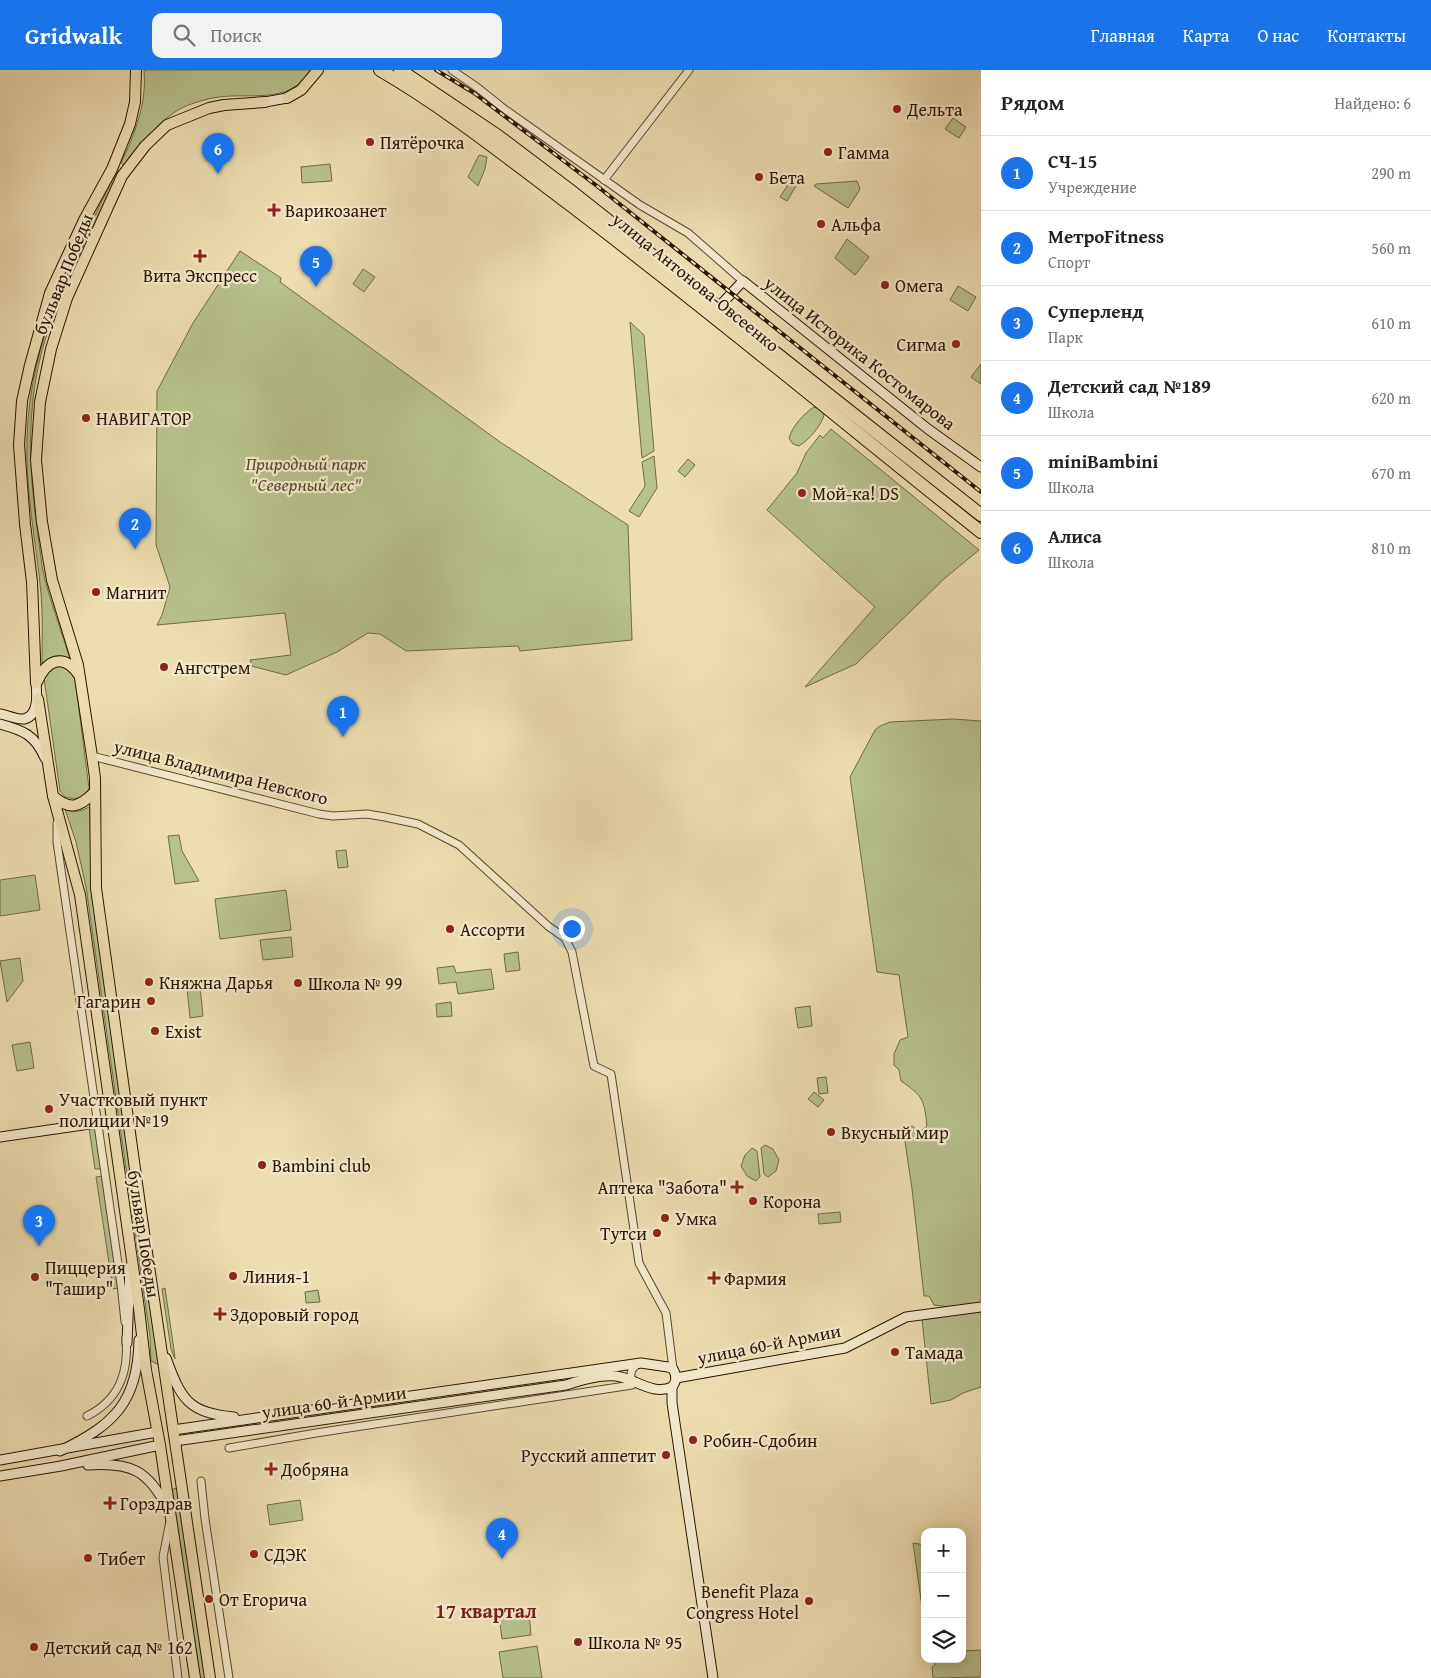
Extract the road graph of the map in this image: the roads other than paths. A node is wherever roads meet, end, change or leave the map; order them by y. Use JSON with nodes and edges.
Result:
{"nodes":[{"id":1,"x":136,"y":70,"type":"edge"},
{"id":2,"x":318,"y":70,"type":"edge"},
{"id":3,"x":380,"y":70,"type":"edge"},
{"id":4,"x":400,"y":70,"type":"edge"},
{"id":5,"x":452,"y":70,"type":"edge"},
{"id":6,"x":689,"y":70,"type":"edge"},
{"id":7,"x":287,"y":98,"type":"joint"},
{"id":8,"x":265,"y":102,"type":"joint"},
{"id":9,"x":114,"y":165,"type":"junction"},
{"id":10,"x":125,"y":172,"type":"junction"},
{"id":11,"x":604,"y":180,"type":"junction"},
{"id":12,"x":743,"y":281,"type":"junction"},
{"id":13,"x":714,"y":311,"type":"junction"},
{"id":14,"x":981,"y":467,"type":"edge"},
{"id":15,"x":981,"y":515,"type":"edge"},
{"id":16,"x":981,"y":532,"type":"edge"},
{"id":17,"x":80,"y":676,"type":"junction"},
{"id":18,"x":36,"y":684,"type":"junction"},
{"id":19,"x":38,"y":700,"type":"junction"},
{"id":20,"x":0,"y":714,"type":"edge"},
{"id":21,"x":0,"y":724,"type":"edge"},
{"id":22,"x":92,"y":756,"type":"junction"},
{"id":23,"x":47,"y":762,"type":"junction"},
{"id":24,"x":94,"y":793,"type":"junction"},
{"id":25,"x":53,"y":796,"type":"junction"},
{"id":26,"x":57,"y":812,"type":"junction"},
{"id":27,"x":97,"y":1123,"type":"junction"},
{"id":28,"x":0,"y":1137,"type":"edge"},
{"id":29,"x":131,"y":1252,"type":"junction"},
{"id":30,"x":981,"y":1307,"type":"edge"},
{"id":31,"x":139,"y":1309,"type":"junction"},
{"id":32,"x":127,"y":1343,"type":"junction"},
{"id":33,"x":161,"y":1346,"type":"junction"},
{"id":34,"x":641,"y":1363,"type":"junction"},
{"id":35,"x":674,"y":1374,"type":"junction"},
{"id":36,"x":632,"y":1383,"type":"junction"},
{"id":37,"x":672,"y":1387,"type":"junction"},
{"id":38,"x":354,"y":1404,"type":"junction"},
{"id":39,"x":356,"y":1415,"type":"junction"},
{"id":40,"x":87,"y":1416,"type":"dead end"},
{"id":41,"x":250,"y":1419,"type":"junction"},
{"id":42,"x":174,"y":1430,"type":"junction"},
{"id":43,"x":157,"y":1432,"type":"junction"},
{"id":44,"x":175,"y":1441,"type":"junction"},
{"id":45,"x":160,"y":1445,"type":"junction"},
{"id":46,"x":229,"y":1448,"type":"dead end"},
{"id":47,"x":60,"y":1451,"type":"junction"},
{"id":48,"x":0,"y":1460,"type":"edge"},
{"id":49,"x":61,"y":1466,"type":"junction"},
{"id":50,"x":0,"y":1476,"type":"edge"},
{"id":51,"x":200,"y":1481,"type":"dead end"},
{"id":52,"x":170,"y":1514,"type":"junction"},
{"id":53,"x":178,"y":1678,"type":"edge"},
{"id":54,"x":195,"y":1678,"type":"edge"},
{"id":55,"x":210,"y":1678,"type":"edge"},
{"id":56,"x":229,"y":1678,"type":"edge"},
{"id":57,"x":713,"y":1678,"type":"edge"}],
"edges":[{"from":1,"to":9,"type":"main road","name":"бульвар Победы"},
{"from":2,"to":7,"type":"main road","name":"бульвар Победы"},
{"from":3,"to":13,"type":"highway","name":"улица Антонова-Овсеенко"},
{"from":4,"to":13,"type":"highway","name":"улица Антонова-Овсеенко"},
{"from":5,"to":11,"type":"street","name":"улица Историка Костомарова"},
{"from":6,"to":11,"type":"street"},
{"from":7,"to":8,"type":"street","name":"бульвар Победы"},
{"from":8,"to":10,"type":"main road","name":"бульвар Победы"},
{"from":9,"to":10,"type":"main road"},
{"from":9,"to":18,"type":"main road","name":"бульвар Победы"},
{"from":10,"to":17,"type":"main road","name":"бульвар Победы"},
{"from":11,"to":12,"type":"street","name":"улица Историка Костомарова"},
{"from":12,"to":13,"type":"street","name":"улица Историка Костомарова"},
{"from":12,"to":14,"type":"street","name":"улица Историка Костомарова"},
{"from":13,"to":15,"type":"highway","name":"улица Антонова-Овсеенко"},
{"from":13,"to":16,"type":"highway","name":"улица Антонова-Овсеенко"},
{"from":17,"to":18,"type":"main road"},
{"from":17,"to":22,"type":"main road","name":"бульвар Победы"},
{"from":18,"to":19,"type":"street","name":"бульвар Победы"},
{"from":19,"to":20,"type":"street"},
{"from":19,"to":23,"type":"main road","name":"бульвар Победы"},
{"from":21,"to":23,"type":"street"},
{"from":22,"to":24,"type":"main road","name":"бульвар Победы"},
{"from":22,"to":35,"type":"street","name":"улица Владимира Невского"},
{"from":23,"to":25,"type":"main road","name":"бульвар Победы"},
{"from":24,"to":25,"type":"main road"},
{"from":24,"to":33,"type":"main road","name":"бульвар Победы"},
{"from":25,"to":26,"type":"main road","name":"бульвар Победы"},
{"from":26,"to":27,"type":"street"},
{"from":26,"to":29,"type":"main road","name":"бульвар Победы"},
{"from":27,"to":28,"type":"street"},
{"from":27,"to":32,"type":"street"},
{"from":29,"to":31,"type":"main road","name":"бульвар Победы"},
{"from":29,"to":32,"type":"street"},
{"from":30,"to":35,"type":"street","name":"улица 60-й Армии"},
{"from":31,"to":43,"type":"main road","name":"бульвар Победы"},
{"from":31,"to":47,"type":"street"},
{"from":32,"to":40,"type":"street"},
{"from":33,"to":41,"type":"street"},
{"from":33,"to":42,"type":"main road","name":"бульвар Победы"},
{"from":34,"to":35,"type":"street"},
{"from":34,"to":36,"type":"street"},
{"from":34,"to":38,"type":"street","name":"улица 60-й Армии"},
{"from":35,"to":37,"type":"street"},
{"from":36,"to":37,"type":"street","name":"улица 60-й Армии"},
{"from":36,"to":39,"type":"street","name":"улица 60-й Армии"},
{"from":36,"to":46,"type":"street"},
{"from":37,"to":57,"type":"street"},
{"from":38,"to":39,"type":"street"},
{"from":38,"to":41,"type":"street","name":"улица 60-й Армии"},
{"from":39,"to":44,"type":"street","name":"улица 60-й Армии"},
{"from":41,"to":42,"type":"street","name":"улица 60-й Армии"},
{"from":42,"to":43,"type":"main road","name":"улица 60-й Армии"},
{"from":42,"to":44,"type":"main road","name":"бульвар Победы"},
{"from":43,"to":45,"type":"main road","name":"бульвар Победы"},
{"from":43,"to":47,"type":"street","name":"улица 60-й Армии"},
{"from":44,"to":45,"type":"main road","name":"улица 60-й Армии"},
{"from":44,"to":55,"type":"main road","name":"бульвар Победы"},
{"from":45,"to":49,"type":"street","name":"улица 60-й Армии"},
{"from":45,"to":52,"type":"main road","name":"бульвар Победы"},
{"from":47,"to":48,"type":"street","name":"улица 60-й Армии"},
{"from":49,"to":50,"type":"street","name":"улица 60-й Армии"},
{"from":49,"to":52,"type":"street"},
{"from":51,"to":56,"type":"street"},
{"from":52,"to":53,"type":"street"},
{"from":52,"to":54,"type":"main road","name":"бульвар Победы"}]}
